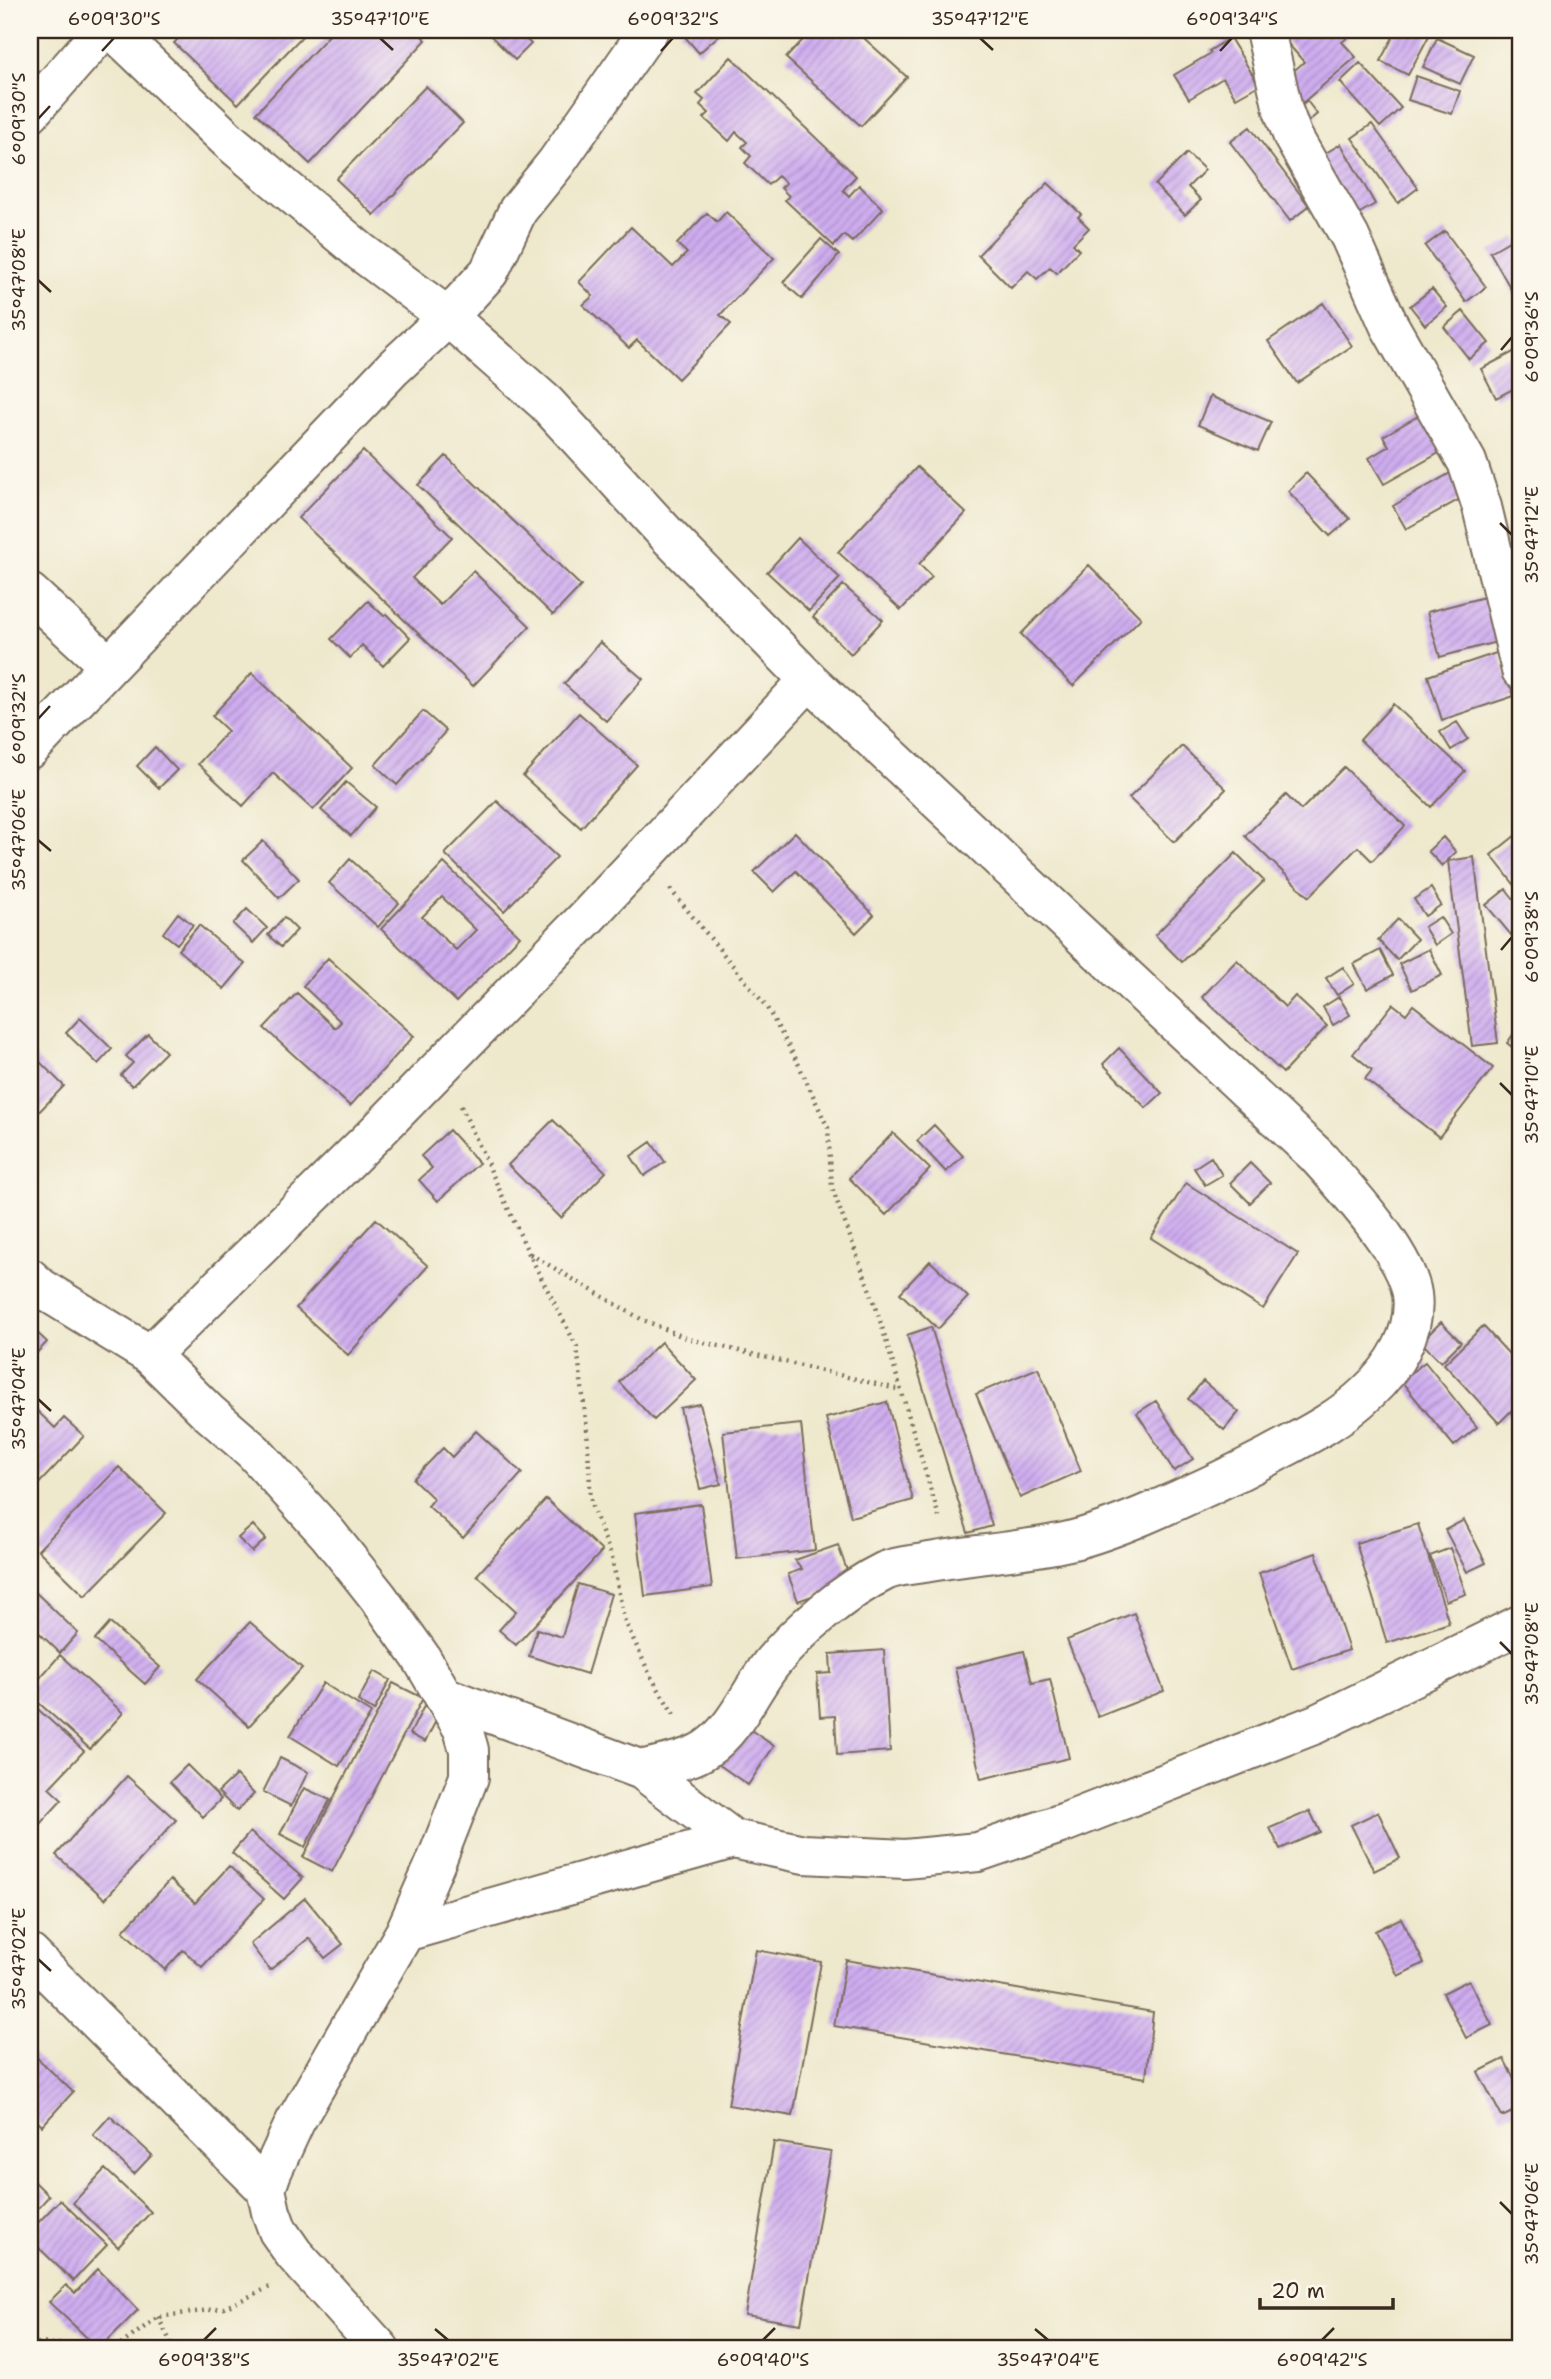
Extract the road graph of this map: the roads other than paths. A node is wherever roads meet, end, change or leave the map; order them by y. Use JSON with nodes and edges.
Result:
{"nodes":[{"id":1,"x":103,"y":30,"type":"edge"},
{"id":2,"x":113,"y":30,"type":"edge"},
{"id":3,"x":649,"y":30,"type":"edge"},
{"id":4,"x":1265,"y":30,"type":"edge"},
{"id":5,"x":30,"y":113,"type":"edge"},
{"id":6,"x":448,"y":317,"type":"junction"},
{"id":7,"x":30,"y":593,"type":"edge"},
{"id":8,"x":109,"y":666,"type":"junction"},
{"id":9,"x":1521,"y":670,"type":"edge"},
{"id":10,"x":809,"y":680,"type":"junction"},
{"id":11,"x":30,"y":749,"type":"edge"},
{"id":12,"x":30,"y":1278,"type":"edge"},
{"id":13,"x":150,"y":1355,"type":"junction"},
{"id":14,"x":1521,"y":1624,"type":"edge"},
{"id":15,"x":446,"y":1697,"type":"junction"},
{"id":16,"x":642,"y":1770,"type":"junction"},
{"id":17,"x":733,"y":1839,"type":"junction"},
{"id":18,"x":405,"y":1932,"type":"junction"},
{"id":19,"x":30,"y":1954,"type":"edge"},
{"id":20,"x":267,"y":2189,"type":"junction"},
{"id":21,"x":380,"y":2349,"type":"edge"}],
"edges":[{"from":1,"to":5,"type":"street"},
{"from":2,"to":6,"type":"street"},
{"from":3,"to":6,"type":"street"},
{"from":4,"to":9,"type":"street"},
{"from":6,"to":8,"type":"street"},
{"from":6,"to":10,"type":"street"},
{"from":7,"to":8,"type":"street"},
{"from":8,"to":11,"type":"street"},
{"from":10,"to":13,"type":"street"},
{"from":10,"to":16,"type":"street"},
{"from":12,"to":13,"type":"street"},
{"from":13,"to":15,"type":"street"},
{"from":14,"to":17,"type":"street"},
{"from":15,"to":16,"type":"street"},
{"from":15,"to":18,"type":"street"},
{"from":16,"to":17,"type":"street"},
{"from":17,"to":18,"type":"street"},
{"from":18,"to":20,"type":"street"},
{"from":19,"to":20,"type":"street"},
{"from":20,"to":21,"type":"street"}]}
